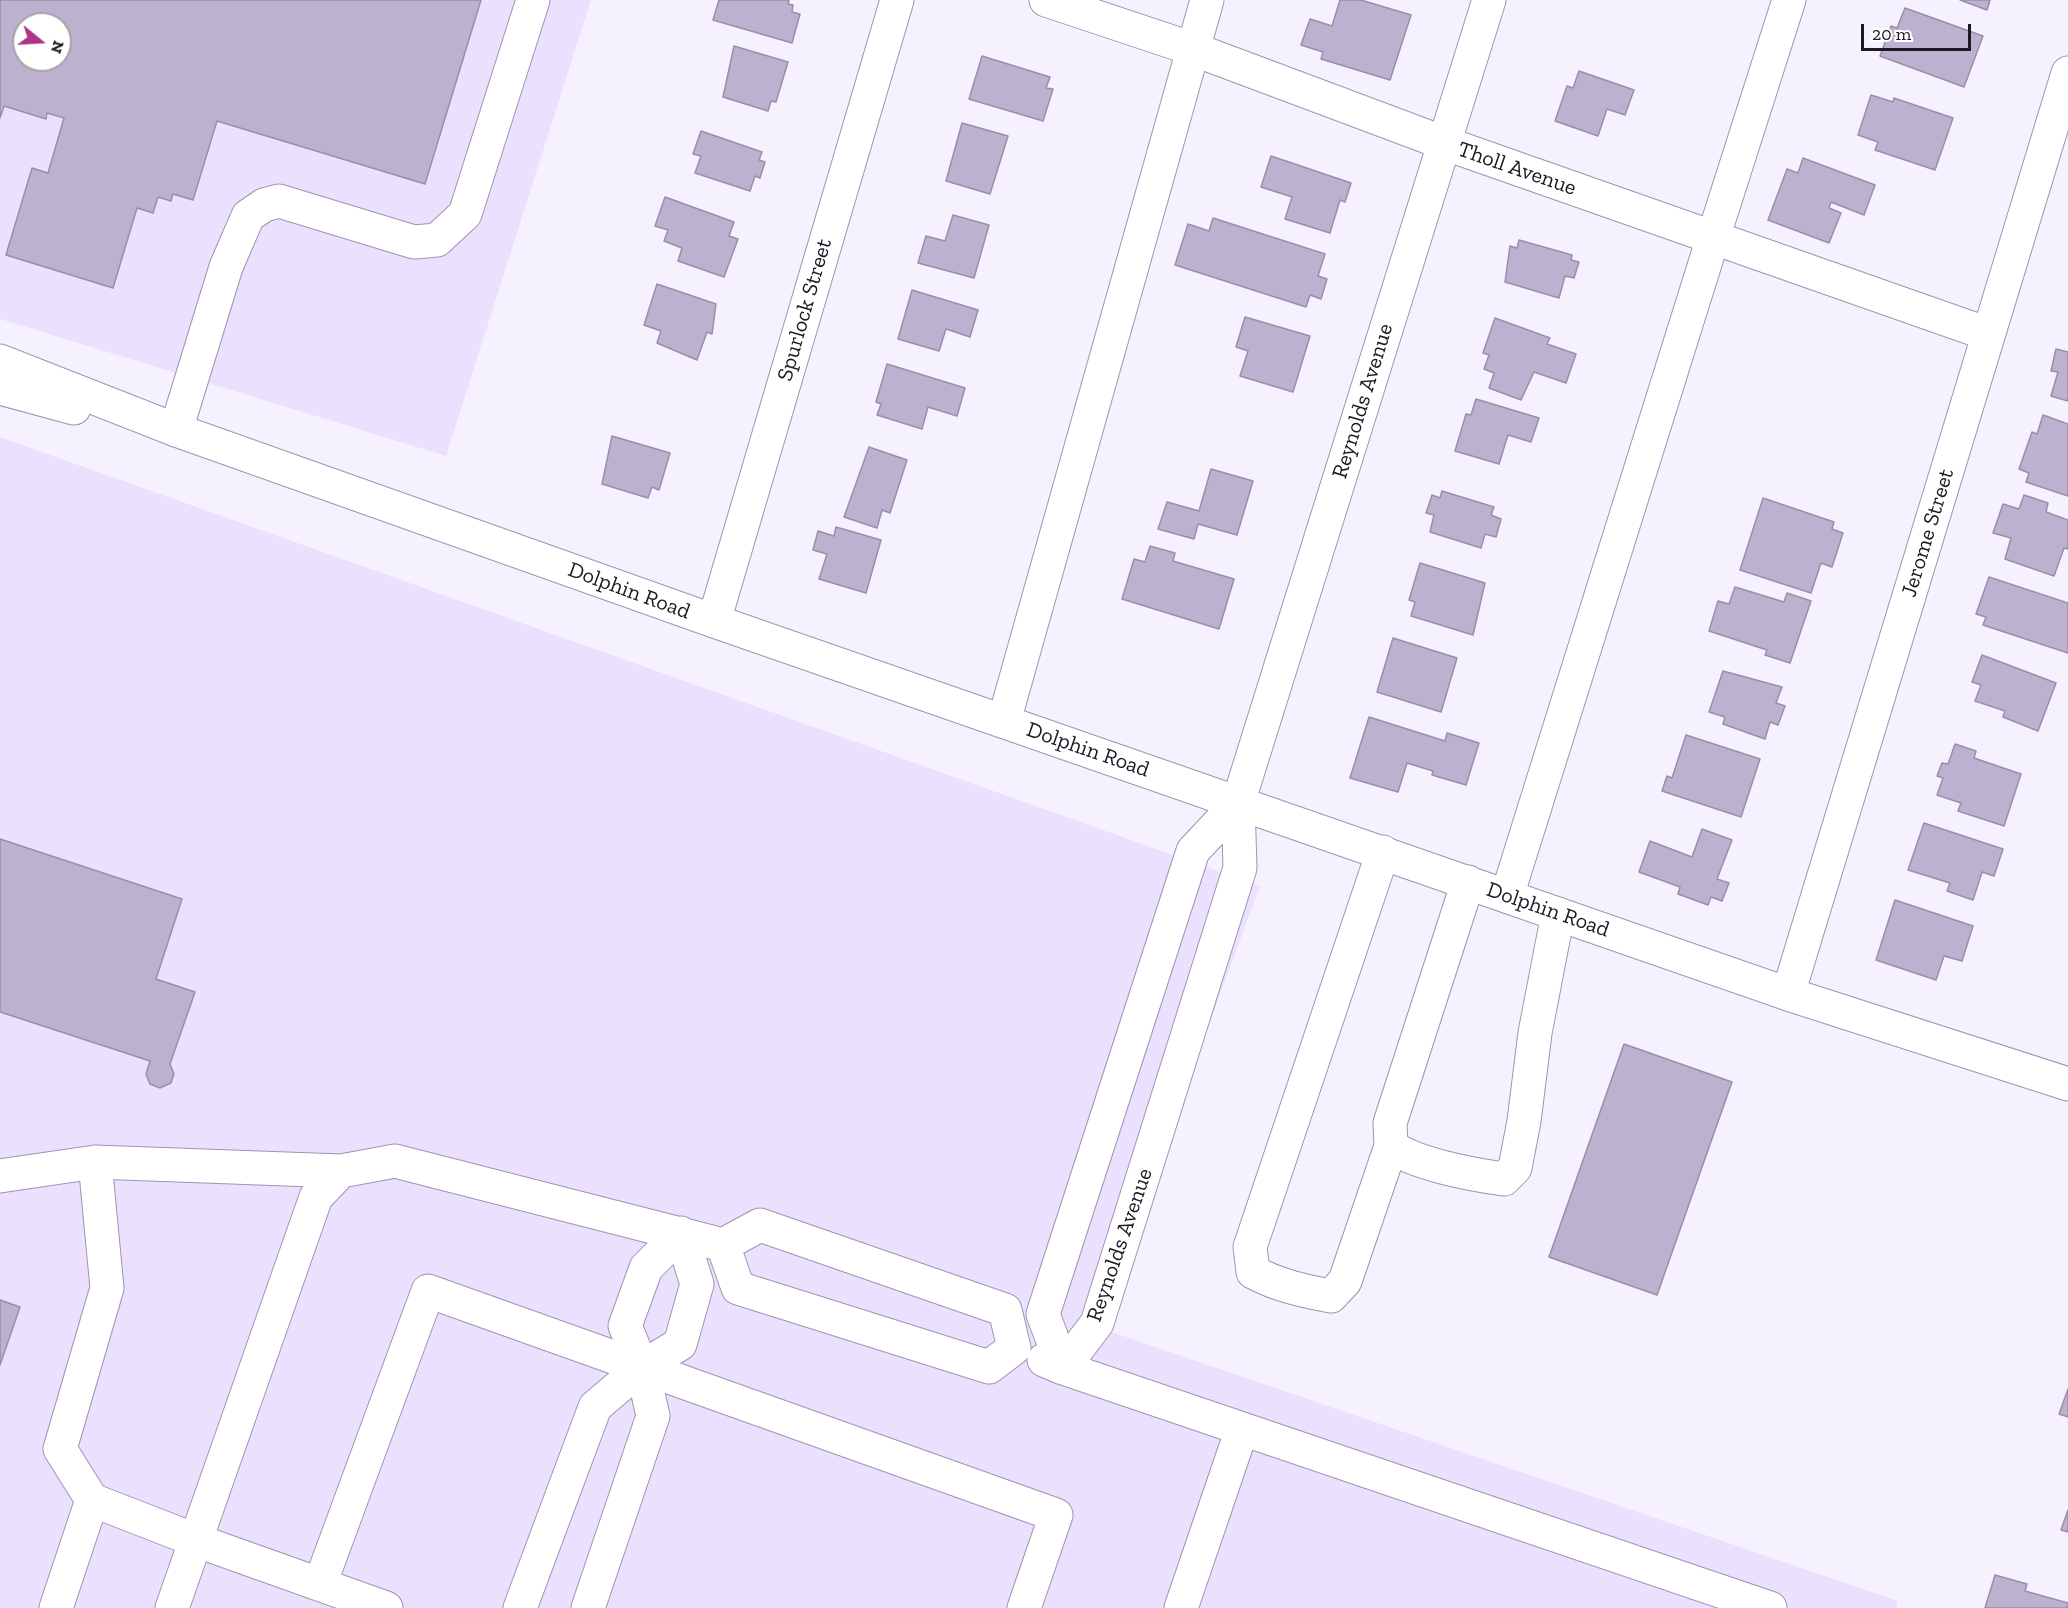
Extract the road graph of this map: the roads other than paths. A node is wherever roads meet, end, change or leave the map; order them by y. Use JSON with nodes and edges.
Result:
{"nodes":[{"id":1,"x":533,"y":0,"type":"edge"},
{"id":2,"x":897,"y":0,"type":"edge"},
{"id":3,"x":1046,"y":0,"type":"edge"},
{"id":4,"x":1207,"y":0,"type":"edge"},
{"id":5,"x":1489,"y":0,"type":"edge"},
{"id":6,"x":1789,"y":0,"type":"edge"},
{"id":7,"x":1193,"y":49,"type":"junction"},
{"id":8,"x":2068,"y":73,"type":"edge"},
{"id":9,"x":1444,"y":143,"type":"junction"},
{"id":10,"x":1713,"y":238,"type":"junction"},
{"id":11,"x":1988,"y":334,"type":"junction"},
{"id":12,"x":0,"y":361,"type":"edge"},
{"id":13,"x":0,"y":388,"type":"edge"},
{"id":14,"x":113,"y":404,"type":"junction"},
{"id":15,"x":176,"y":430,"type":"junction"},
{"id":16,"x":714,"y":621,"type":"junction"},
{"id":17,"x":1004,"y":721,"type":"junction"},
{"id":18,"x":1238,"y":803,"type":"junction"},
{"id":19,"x":1383,"y":852,"type":"junction"},
{"id":20,"x":1468,"y":882,"type":"junction"},
{"id":21,"x":1507,"y":896,"type":"junction"},
{"id":22,"x":1558,"y":914,"type":"junction"},
{"id":23,"x":1788,"y":994,"type":"junction"},
{"id":24,"x":2068,"y":1084,"type":"edge"},
{"id":25,"x":1390,"y":1134,"type":"junction"},
{"id":26,"x":95,"y":1162,"type":"junction"},
{"id":27,"x":341,"y":1171,"type":"junction"},
{"id":28,"x":0,"y":1176,"type":"edge"},
{"id":29,"x":681,"y":1233,"type":"junction"},
{"id":30,"x":723,"y":1245,"type":"junction"},
{"id":31,"x":1014,"y":1348,"type":"junction"},
{"id":32,"x":642,"y":1367,"type":"junction"},
{"id":33,"x":1063,"y":1368,"type":"junction"},
{"id":34,"x":1242,"y":1429,"type":"junction"},
{"id":35,"x":92,"y":1500,"type":"junction"},
{"id":36,"x":195,"y":1540,"type":"junction"},
{"id":37,"x":320,"y":1584,"type":"junction"},
{"id":38,"x":56,"y":1608,"type":"edge"},
{"id":39,"x":172,"y":1608,"type":"edge"},
{"id":40,"x":387,"y":1608,"type":"edge"},
{"id":41,"x":520,"y":1608,"type":"edge"},
{"id":42,"x":588,"y":1608,"type":"edge"},
{"id":43,"x":1024,"y":1608,"type":"edge"},
{"id":44,"x":1181,"y":1608,"type":"edge"},
{"id":45,"x":1770,"y":1608,"type":"edge"}],
"edges":[{"from":1,"to":15,"type":"street"},
{"from":2,"to":16,"type":"street","name":"Spurlock Street"},
{"from":3,"to":7,"type":"street","name":"Tholl Avenue"},
{"from":4,"to":7,"type":"street"},
{"from":5,"to":9,"type":"street","name":"Reynolds Avenue"},
{"from":6,"to":10,"type":"street"},
{"from":7,"to":9,"type":"street","name":"Tholl Avenue"},
{"from":7,"to":17,"type":"street"},
{"from":8,"to":11,"type":"street","name":"Jerome Street"},
{"from":9,"to":10,"type":"street","name":"Tholl Avenue"},
{"from":9,"to":18,"type":"street","name":"Reynolds Avenue"},
{"from":10,"to":11,"type":"street","name":"Tholl Avenue"},
{"from":10,"to":21,"type":"street"},
{"from":11,"to":23,"type":"street","name":"Jerome Street"},
{"from":12,"to":14,"type":"street","name":"Dolphin Road"},
{"from":13,"to":14,"type":"street"},
{"from":14,"to":15,"type":"street","name":"Dolphin Road"},
{"from":15,"to":16,"type":"street","name":"Dolphin Road"},
{"from":16,"to":17,"type":"street","name":"Dolphin Road"},
{"from":17,"to":18,"type":"street","name":"Dolphin Road"},
{"from":18,"to":19,"type":"street","name":"Dolphin Road"},
{"from":18,"to":33,"type":"street","name":"Reynolds Avenue"},
{"from":18,"to":33,"type":"street","name":"Reynolds Avenue"},
{"from":19,"to":20,"type":"street","name":"Dolphin Road"},
{"from":19,"to":25,"type":"street"},
{"from":20,"to":21,"type":"street","name":"Dolphin Road"},
{"from":20,"to":25,"type":"street"},
{"from":21,"to":22,"type":"street","name":"Dolphin Road"},
{"from":22,"to":23,"type":"street","name":"Dolphin Road"},
{"from":22,"to":25,"type":"street"},
{"from":23,"to":24,"type":"street","name":"Dolphin Road"},
{"from":26,"to":27,"type":"street"},
{"from":26,"to":28,"type":"street"},
{"from":26,"to":35,"type":"street"},
{"from":27,"to":29,"type":"street"},
{"from":27,"to":36,"type":"street"},
{"from":29,"to":30,"type":"street"},
{"from":29,"to":32,"type":"street"},
{"from":29,"to":32,"type":"street"},
{"from":30,"to":31,"type":"street"},
{"from":30,"to":31,"type":"street"},
{"from":31,"to":33,"type":"street"},
{"from":32,"to":37,"type":"street"},
{"from":32,"to":41,"type":"street"},
{"from":32,"to":42,"type":"street"},
{"from":32,"to":43,"type":"street"},
{"from":33,"to":34,"type":"street"},
{"from":34,"to":44,"type":"street"},
{"from":34,"to":45,"type":"street"},
{"from":35,"to":36,"type":"street"},
{"from":35,"to":38,"type":"street"},
{"from":36,"to":37,"type":"street"},
{"from":36,"to":39,"type":"street"},
{"from":37,"to":40,"type":"street"}]}
